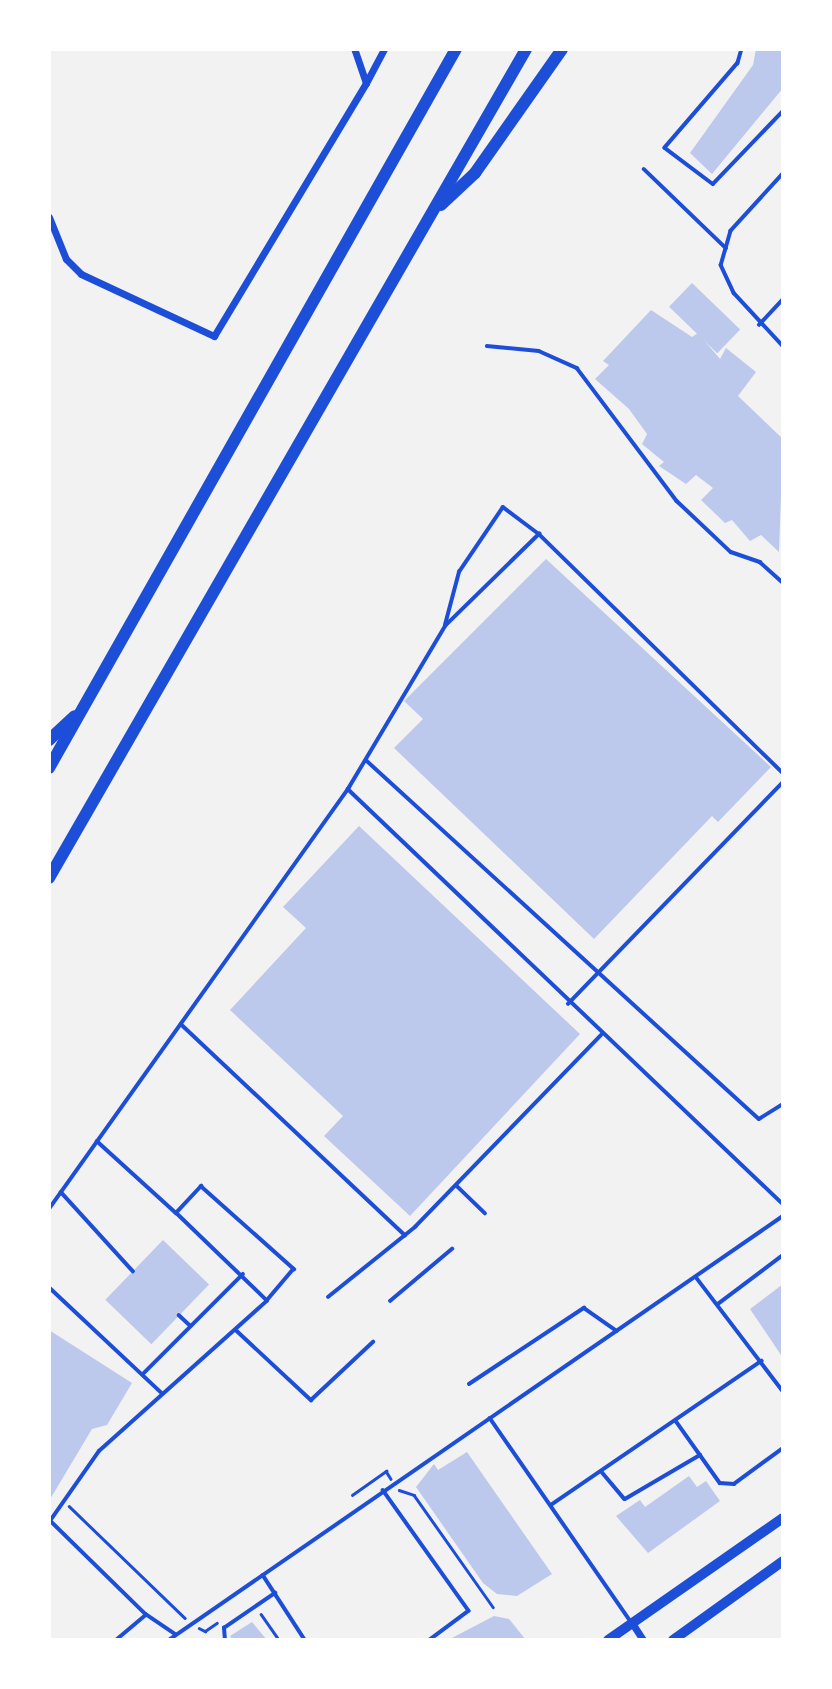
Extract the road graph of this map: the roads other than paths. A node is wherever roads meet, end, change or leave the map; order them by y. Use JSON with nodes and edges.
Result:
{"nodes":[{"id":1,"x":354,"y":49,"type":"edge"},
{"id":2,"x":384,"y":49,"type":"edge"},
{"id":3,"x":456,"y":49,"type":"edge"},
{"id":4,"x":526,"y":49,"type":"edge"},
{"id":5,"x":562,"y":49,"type":"edge"},
{"id":6,"x":742,"y":49,"type":"edge"},
{"id":7,"x":366,"y":83,"type":"junction"},
{"id":8,"x":783,"y":111,"type":"edge"},
{"id":9,"x":644,"y":169,"type":"dead end"},
{"id":10,"x":783,"y":174,"type":"edge"},
{"id":11,"x":49,"y":217,"type":"edge"},
{"id":12,"x":429,"y":218,"type":"junction"},
{"id":13,"x":726,"y":248,"type":"junction"},
{"id":14,"x":783,"y":299,"type":"edge"},
{"id":15,"x":759,"y":325,"type":"junction"},
{"id":16,"x":487,"y":346,"type":"dead end"},
{"id":17,"x":783,"y":346,"type":"edge"},
{"id":18,"x":539,"y":534,"type":"junction"},
{"id":19,"x":783,"y":583,"type":"edge"},
{"id":20,"x":445,"y":626,"type":"junction"},
{"id":21,"x":85,"y":706,"type":"junction"},
{"id":22,"x":49,"y":740,"type":"edge"},
{"id":23,"x":366,"y":760,"type":"junction"},
{"id":24,"x":49,"y":768,"type":"edge"},
{"id":25,"x":783,"y":773,"type":"edge"},
{"id":26,"x":783,"y":782,"type":"edge"},
{"id":27,"x":348,"y":789,"type":"junction"},
{"id":28,"x":49,"y":878,"type":"edge"},
{"id":29,"x":600,"y":972,"type":"junction"},
{"id":30,"x":568,"y":1004,"type":"junction"},
{"id":31,"x":181,"y":1024,"type":"junction"},
{"id":32,"x":601,"y":1035,"type":"junction"},
{"id":33,"x":783,"y":1104,"type":"edge"},
{"id":34,"x":97,"y":1141,"type":"junction"},
{"id":35,"x":457,"y":1186,"type":"junction"},
{"id":36,"x":61,"y":1192,"type":"junction"},
{"id":37,"x":783,"y":1204,"type":"edge"},
{"id":38,"x":49,"y":1209,"type":"edge"},
{"id":39,"x":176,"y":1213,"type":"junction"},
{"id":40,"x":485,"y":1213,"type":"dead end"},
{"id":41,"x":783,"y":1216,"type":"edge"},
{"id":42,"x":405,"y":1235,"type":"junction"},
{"id":43,"x":452,"y":1249,"type":"dead end"},
{"id":44,"x":783,"y":1255,"type":"edge"},
{"id":45,"x":133,"y":1271,"type":"dead end"},
{"id":46,"x":243,"y":1273,"type":"junction"},
{"id":47,"x":696,"y":1277,"type":"junction"},
{"id":48,"x":49,"y":1287,"type":"edge"},
{"id":49,"x":328,"y":1297,"type":"dead end"},
{"id":50,"x":267,"y":1301,"type":"junction"},
{"id":51,"x":390,"y":1301,"type":"dead end"},
{"id":52,"x":718,"y":1304,"type":"junction"},
{"id":53,"x":180,"y":1315,"type":"dead end"},
{"id":54,"x":191,"y":1326,"type":"junction"},
{"id":55,"x":236,"y":1330,"type":"junction"},
{"id":56,"x":617,"y":1331,"type":"junction"},
{"id":57,"x":373,"y":1342,"type":"dead end"},
{"id":58,"x":761,"y":1361,"type":"junction"},
{"id":59,"x":143,"y":1374,"type":"junction"},
{"id":60,"x":469,"y":1384,"type":"dead end"},
{"id":61,"x":783,"y":1391,"type":"edge"},
{"id":62,"x":162,"y":1393,"type":"junction"},
{"id":63,"x":489,"y":1418,"type":"junction"},
{"id":64,"x":676,"y":1421,"type":"junction"},
{"id":65,"x":783,"y":1448,"type":"edge"},
{"id":66,"x":700,"y":1455,"type":"junction"},
{"id":67,"x":602,"y":1471,"type":"junction"},
{"id":68,"x":383,"y":1490,"type":"junction"},
{"id":69,"x":551,"y":1505,"type":"junction"},
{"id":70,"x":783,"y":1518,"type":"edge"},
{"id":71,"x":50,"y":1522,"type":"edge"},
{"id":72,"x":783,"y":1561,"type":"edge"},
{"id":73,"x":263,"y":1575,"type":"junction"},
{"id":74,"x":275,"y":1593,"type":"junction"},
{"id":75,"x":146,"y":1615,"type":"junction"},
{"id":76,"x":632,"y":1623,"type":"junction"},
{"id":77,"x":176,"y":1635,"type":"junction"},
{"id":78,"x":116,"y":1640,"type":"edge"},
{"id":79,"x":169,"y":1640,"type":"edge"},
{"id":80,"x":225,"y":1640,"type":"edge"},
{"id":81,"x":305,"y":1640,"type":"edge"},
{"id":82,"x":430,"y":1640,"type":"edge"},
{"id":83,"x":608,"y":1640,"type":"edge"},
{"id":84,"x":643,"y":1640,"type":"edge"},
{"id":85,"x":673,"y":1640,"type":"edge"}],
"edges":[{"from":1,"to":7,"type":"street"},
{"from":2,"to":7,"type":"street"},
{"from":3,"to":21,"type":"highway"},
{"from":4,"to":12,"type":"highway"},
{"from":5,"to":12,"type":"highway"},
{"from":6,"to":8,"type":"lane"},
{"from":7,"to":11,"type":"street"},
{"from":9,"to":13,"type":"lane"},
{"from":10,"to":13,"type":"lane"},
{"from":12,"to":28,"type":"highway"},
{"from":13,"to":15,"type":"lane"},
{"from":14,"to":15,"type":"lane"},
{"from":15,"to":17,"type":"lane"},
{"from":16,"to":19,"type":"lane"},
{"from":18,"to":20,"type":"lane"},
{"from":18,"to":20,"type":"lane"},
{"from":18,"to":25,"type":"lane"},
{"from":20,"to":23,"type":"lane"},
{"from":21,"to":22,"type":"highway"},
{"from":21,"to":24,"type":"highway"},
{"from":23,"to":27,"type":"lane"},
{"from":23,"to":29,"type":"lane"},
{"from":26,"to":29,"type":"lane"},
{"from":27,"to":30,"type":"lane"},
{"from":27,"to":31,"type":"lane"},
{"from":29,"to":30,"type":"lane"},
{"from":29,"to":33,"type":"lane"},
{"from":30,"to":32,"type":"lane"},
{"from":31,"to":34,"type":"lane"},
{"from":31,"to":42,"type":"lane"},
{"from":32,"to":35,"type":"lane"},
{"from":32,"to":37,"type":"lane"},
{"from":34,"to":36,"type":"lane"},
{"from":34,"to":39,"type":"lane"},
{"from":35,"to":40,"type":"lane"},
{"from":35,"to":42,"type":"lane"},
{"from":36,"to":38,"type":"lane"},
{"from":36,"to":45,"type":"lane"},
{"from":39,"to":46,"type":"lane"},
{"from":39,"to":50,"type":"lane"},
{"from":41,"to":47,"type":"lane"},
{"from":42,"to":49,"type":"lane"},
{"from":43,"to":51,"type":"lane"},
{"from":44,"to":52,"type":"lane"},
{"from":46,"to":50,"type":"lane"},
{"from":46,"to":54,"type":"lane"},
{"from":47,"to":52,"type":"lane"},
{"from":47,"to":56,"type":"lane"},
{"from":48,"to":59,"type":"lane"},
{"from":50,"to":55,"type":"lane"},
{"from":52,"to":58,"type":"lane"},
{"from":53,"to":54,"type":"lane"},
{"from":54,"to":59,"type":"lane"},
{"from":55,"to":57,"type":"lane"},
{"from":55,"to":62,"type":"lane"},
{"from":56,"to":60,"type":"lane"},
{"from":56,"to":63,"type":"lane"},
{"from":58,"to":61,"type":"lane"},
{"from":58,"to":64,"type":"lane"},
{"from":59,"to":62,"type":"lane"},
{"from":62,"to":71,"type":"lane"},
{"from":63,"to":68,"type":"lane"},
{"from":63,"to":69,"type":"lane"},
{"from":64,"to":66,"type":"lane"},
{"from":64,"to":67,"type":"lane"},
{"from":65,"to":66,"type":"lane"},
{"from":66,"to":67,"type":"lane"},
{"from":67,"to":69,"type":"lane"},
{"from":68,"to":73,"type":"lane"},
{"from":68,"to":82,"type":"lane"},
{"from":69,"to":76,"type":"lane"},
{"from":70,"to":76,"type":"main road"},
{"from":71,"to":75,"type":"lane"},
{"from":72,"to":85,"type":"main road"},
{"from":73,"to":74,"type":"lane"},
{"from":73,"to":77,"type":"lane"},
{"from":74,"to":80,"type":"lane"},
{"from":74,"to":81,"type":"lane"},
{"from":75,"to":77,"type":"lane"},
{"from":75,"to":78,"type":"lane"},
{"from":76,"to":83,"type":"main road"},
{"from":76,"to":84,"type":"street"},
{"from":77,"to":79,"type":"lane"}]}
